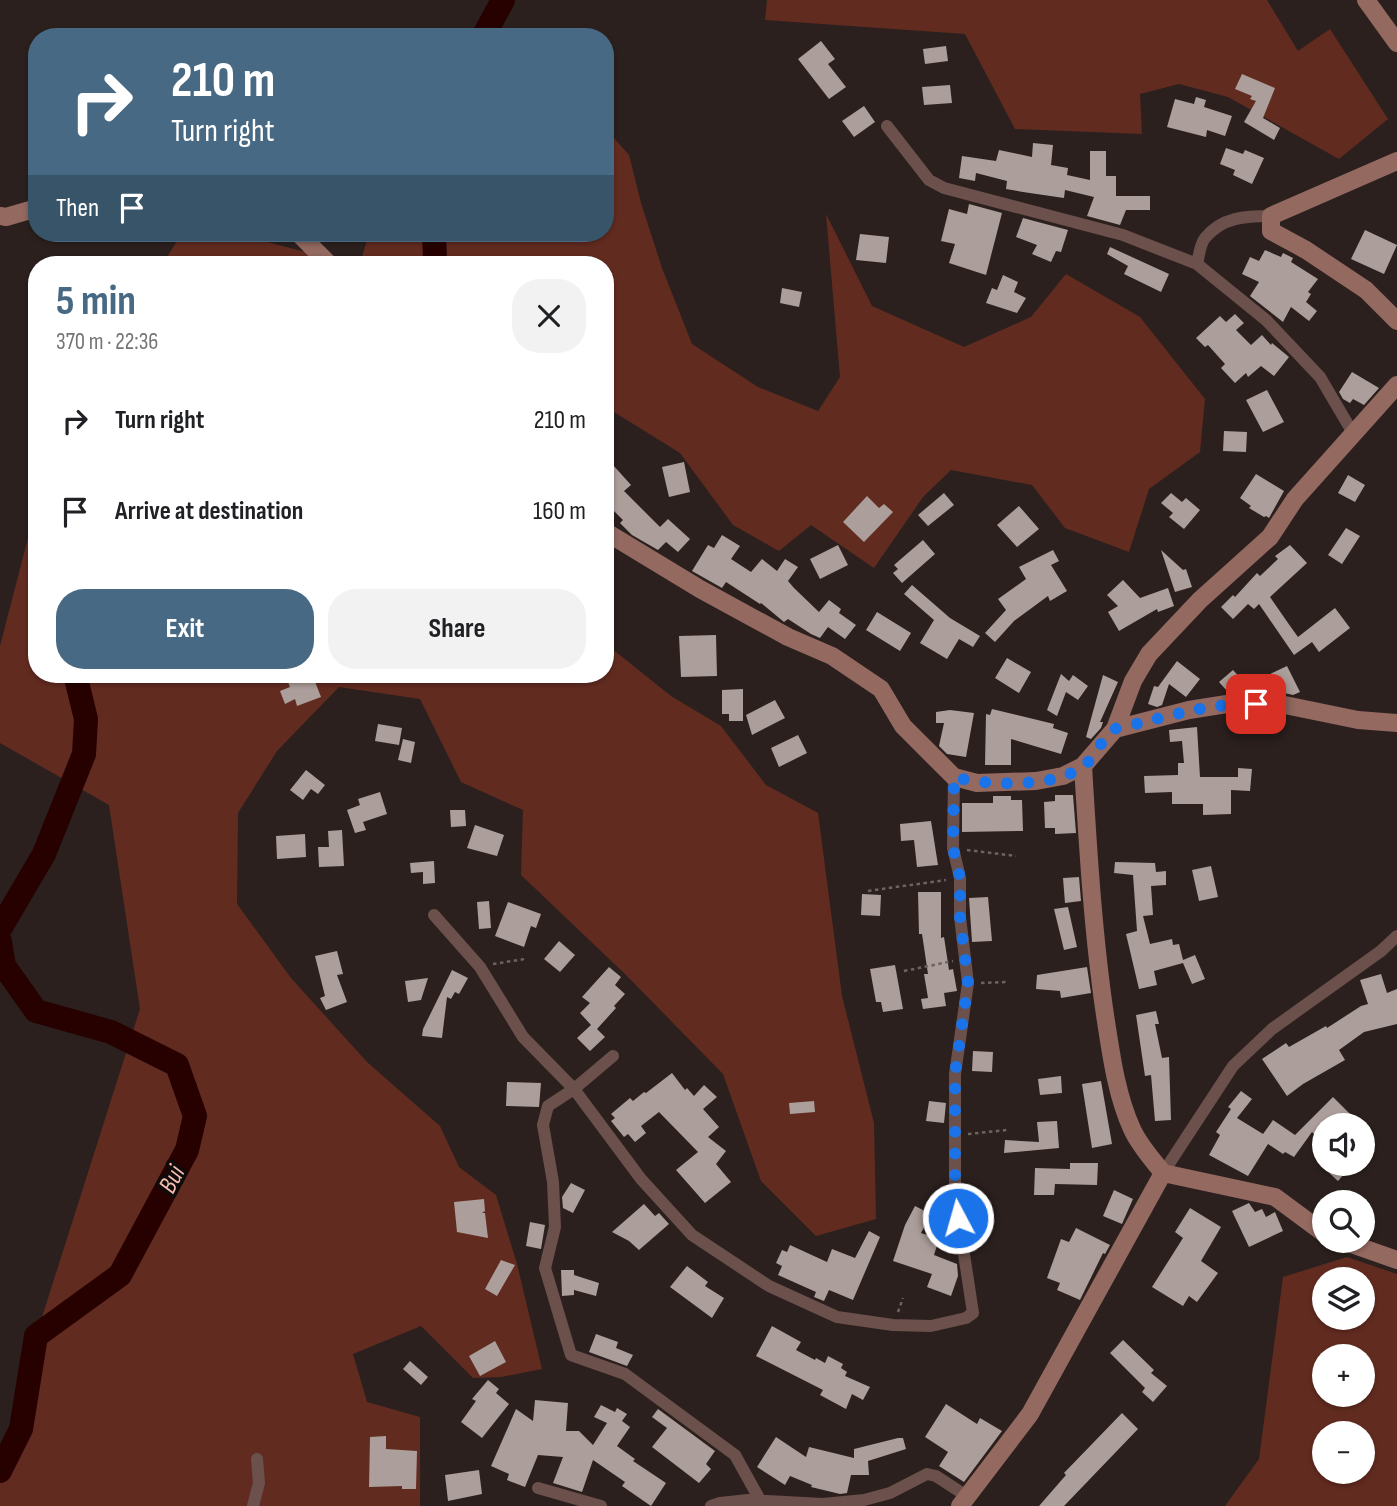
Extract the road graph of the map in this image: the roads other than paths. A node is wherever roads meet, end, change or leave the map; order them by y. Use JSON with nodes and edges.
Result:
{"nodes":[{"id":1,"x":1366,"y":0,"type":"edge"},
{"id":2,"x":1397,"y":43,"type":"edge"},
{"id":3,"x":887,"y":126,"type":"dead end"},
{"id":4,"x":1397,"y":160,"type":"edge"},
{"id":5,"x":28,"y":211,"type":"edge"},
{"id":6,"x":0,"y":216,"type":"edge"},
{"id":7,"x":1271,"y":216,"type":"junction"},
{"id":8,"x":307,"y":242,"type":"edge"},
{"id":9,"x":321,"y":256,"type":"edge"},
{"id":10,"x":1198,"y":264,"type":"junction"},
{"id":11,"x":1397,"y":321,"type":"edge"},
{"id":12,"x":1397,"y":385,"type":"edge"},
{"id":13,"x":1353,"y":433,"type":"junction"},
{"id":14,"x":614,"y":537,"type":"edge"},
{"id":15,"x":1397,"y":723,"type":"edge"},
{"id":16,"x":1115,"y":729,"type":"junction"},
{"id":17,"x":1083,"y":766,"type":"junction"},
{"id":18,"x":954,"y":777,"type":"junction"},
{"id":19,"x":434,"y":915,"type":"dead end"},
{"id":20,"x":1397,"y":936,"type":"edge"},
{"id":21,"x":613,"y":1056,"type":"dead end"},
{"id":22,"x":574,"y":1090,"type":"junction"},
{"id":23,"x":1163,"y":1172,"type":"junction"},
{"id":24,"x":1312,"y":1224,"type":"edge"},
{"id":25,"x":1375,"y":1252,"type":"edge"},
{"id":26,"x":1397,"y":1260,"type":"edge"},
{"id":27,"x":257,"y":1459,"type":"dead end"},
{"id":28,"x":538,"y":1488,"type":"dead end"},
{"id":29,"x":760,"y":1500,"type":"junction"},
{"id":30,"x":964,"y":1502,"type":"edge"},
{"id":31,"x":253,"y":1506,"type":"edge"},
{"id":32,"x":601,"y":1506,"type":"edge"},
{"id":33,"x":711,"y":1506,"type":"edge"}],
"edges":[{"from":1,"to":2,"type":"street"},
{"from":3,"to":10,"type":"street"},
{"from":4,"to":7,"type":"street"},
{"from":5,"to":6,"type":"street"},
{"from":7,"to":10,"type":"street"},
{"from":7,"to":11,"type":"street"},
{"from":8,"to":9,"type":"street"},
{"from":10,"to":13,"type":"street"},
{"from":12,"to":13,"type":"street"},
{"from":13,"to":16,"type":"street"},
{"from":14,"to":18,"type":"street"},
{"from":15,"to":16,"type":"street"},
{"from":16,"to":17,"type":"street"},
{"from":17,"to":18,"type":"street"},
{"from":17,"to":23,"type":"street"},
{"from":18,"to":22,"type":"street"},
{"from":19,"to":22,"type":"street"},
{"from":20,"to":23,"type":"street"},
{"from":21,"to":22,"type":"street"},
{"from":22,"to":29,"type":"street"},
{"from":23,"to":24,"type":"street"},
{"from":23,"to":30,"type":"street"},
{"from":25,"to":26,"type":"street"},
{"from":27,"to":31,"type":"street"},
{"from":28,"to":32,"type":"street"},
{"from":29,"to":30,"type":"street"},
{"from":29,"to":33,"type":"street"}]}
